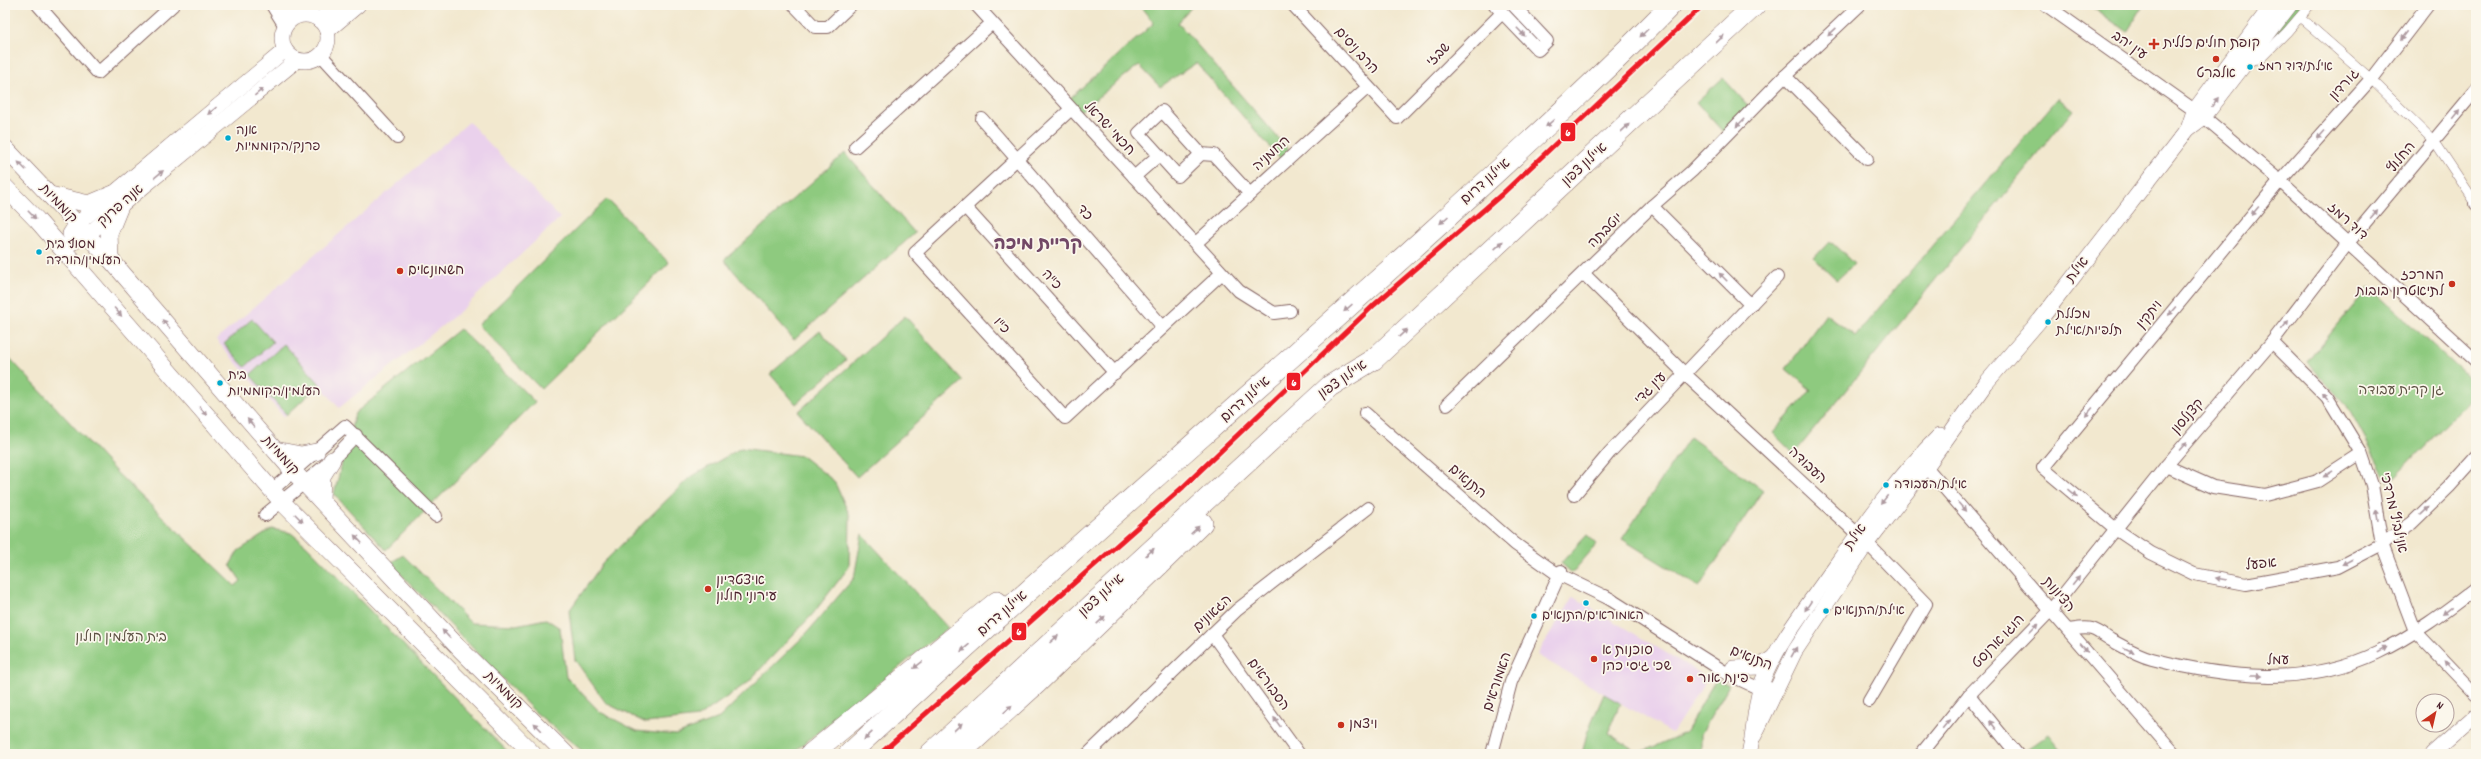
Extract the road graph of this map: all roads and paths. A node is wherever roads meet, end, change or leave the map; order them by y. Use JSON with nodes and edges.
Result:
{"nodes":[{"id":1,"x":38,"y":5,"type":"edge"},
{"id":2,"x":173,"y":5,"type":"edge"},
{"id":3,"x":272,"y":5,"type":"edge"},
{"id":4,"x":276,"y":5,"type":"edge"},
{"id":5,"x":336,"y":5,"type":"edge"},
{"id":6,"x":358,"y":5,"type":"edge"},
{"id":7,"x":794,"y":5,"type":"edge"},
{"id":8,"x":851,"y":5,"type":"edge"},
{"id":9,"x":976,"y":5,"type":"edge"},
{"id":10,"x":1292,"y":5,"type":"edge"},
{"id":11,"x":1513,"y":5,"type":"edge"},
{"id":12,"x":1671,"y":5,"type":"edge"},
{"id":13,"x":1755,"y":5,"type":"edge"},
{"id":14,"x":1860,"y":5,"type":"edge"},
{"id":15,"x":2046,"y":5,"type":"edge"},
{"id":16,"x":2272,"y":5,"type":"edge"},
{"id":17,"x":2290,"y":5,"type":"edge"},
{"id":18,"x":2310,"y":5,"type":"edge"},
{"id":19,"x":2428,"y":5,"type":"edge"},
{"id":20,"x":1499,"y":9,"type":"edge"},
{"id":21,"x":2300,"y":17,"type":"junction"},
{"id":22,"x":290,"y":21,"type":"junction"},
{"id":23,"x":992,"y":23,"type":"junction"},
{"id":24,"x":323,"y":25,"type":"junction"},
{"id":25,"x":285,"y":50,"type":"junction"},
{"id":26,"x":321,"y":55,"type":"junction"},
{"id":27,"x":297,"y":60,"type":"junction"},
{"id":28,"x":2246,"y":61,"type":"junction"},
{"id":29,"x":1785,"y":76,"type":"junction"},
{"id":30,"x":2371,"y":79,"type":"junction"},
{"id":31,"x":1368,"y":87,"type":"junction"},
{"id":32,"x":2476,"y":90,"type":"edge"},
{"id":33,"x":1070,"y":110,"type":"junction"},
{"id":34,"x":2199,"y":114,"type":"junction"},
{"id":35,"x":1397,"y":118,"type":"joint"},
{"id":36,"x":982,"y":119,"type":"dead end"},
{"id":37,"x":397,"y":138,"type":"dead end"},
{"id":38,"x":2435,"y":142,"type":"junction"},
{"id":39,"x":854,"y":147,"type":"dead end"},
{"id":40,"x":5,"y":148,"type":"edge"},
{"id":41,"x":1201,"y":154,"type":"junction"},
{"id":42,"x":1158,"y":155,"type":"junction"},
{"id":43,"x":1867,"y":159,"type":"dead end"},
{"id":44,"x":1017,"y":160,"type":"junction"},
{"id":45,"x":1134,"y":177,"type":"junction"},
{"id":46,"x":2280,"y":181,"type":"junction"},
{"id":47,"x":5,"y":186,"type":"edge"},
{"id":48,"x":1250,"y":194,"type":"junction"},
{"id":49,"x":50,"y":195,"type":"junction"},
{"id":50,"x":116,"y":200,"type":"junction"},
{"id":51,"x":2476,"y":202,"type":"edge"},
{"id":52,"x":1652,"y":206,"type":"junction"},
{"id":53,"x":965,"y":207,"type":"junction"},
{"id":54,"x":82,"y":230,"type":"junction"},
{"id":55,"x":1196,"y":243,"type":"junction"},
{"id":56,"x":2348,"y":243,"type":"junction"},
{"id":57,"x":61,"y":248,"type":"junction"},
{"id":58,"x":110,"y":259,"type":"junction"},
{"id":59,"x":1222,"y":273,"type":"junction"},
{"id":60,"x":1584,"y":274,"type":"junction"},
{"id":61,"x":1777,"y":277,"type":"dead end"},
{"id":62,"x":1751,"y":305,"type":"junction"},
{"id":63,"x":1290,"y":311,"type":"dead end"},
{"id":64,"x":1163,"y":327,"type":"junction"},
{"id":65,"x":2272,"y":342,"type":"junction"},
{"id":66,"x":1374,"y":359,"type":"junction"},
{"id":67,"x":2476,"y":361,"type":"edge"},
{"id":68,"x":1115,"y":373,"type":"junction"},
{"id":69,"x":1686,"y":375,"type":"junction"},
{"id":70,"x":1447,"y":405,"type":"dead end"},
{"id":71,"x":1365,"y":413,"type":"dead end"},
{"id":72,"x":1225,"y":419,"type":"junction"},
{"id":73,"x":356,"y":435,"type":"junction"},
{"id":74,"x":275,"y":450,"type":"junction"},
{"id":75,"x":316,"y":452,"type":"junction"},
{"id":76,"x":2361,"y":453,"type":"junction"},
{"id":77,"x":2476,"y":457,"type":"edge"},
{"id":78,"x":332,"y":460,"type":"junction"},
{"id":79,"x":1922,"y":462,"type":"junction"},
{"id":80,"x":2166,"y":466,"type":"junction"},
{"id":81,"x":2043,"y":468,"type":"joint"},
{"id":82,"x":299,"y":477,"type":"junction"},
{"id":83,"x":272,"y":490,"type":"junction"},
{"id":84,"x":1574,"y":495,"type":"dead end"},
{"id":85,"x":322,"y":500,"type":"junction"},
{"id":86,"x":283,"y":502,"type":"junction"},
{"id":87,"x":1368,"y":508,"type":"dead end"},
{"id":88,"x":265,"y":515,"type":"dead end"},
{"id":89,"x":436,"y":516,"type":"dead end"},
{"id":90,"x":2117,"y":530,"type":"junction"},
{"id":91,"x":1862,"y":539,"type":"junction"},
{"id":92,"x":2382,"y":544,"type":"junction"},
{"id":93,"x":1557,"y":571,"type":"junction"},
{"id":94,"x":2476,"y":588,"type":"edge"},
{"id":95,"x":2051,"y":610,"type":"junction"},
{"id":96,"x":2068,"y":630,"type":"junction"},
{"id":97,"x":2415,"y":631,"type":"junction"},
{"id":98,"x":1212,"y":634,"type":"junction"},
{"id":99,"x":1697,"y":654,"type":"junction"},
{"id":100,"x":1775,"y":657,"type":"junction"},
{"id":101,"x":1733,"y":668,"type":"junction"},
{"id":102,"x":1762,"y":684,"type":"junction"},
{"id":103,"x":1777,"y":687,"type":"junction"},
{"id":104,"x":1968,"y":695,"type":"junction"},
{"id":105,"x":2476,"y":695,"type":"edge"},
{"id":106,"x":1868,"y":701,"type":"dead end"},
{"id":107,"x":2476,"y":715,"type":"edge"},
{"id":108,"x":1754,"y":736,"type":"junction"},
{"id":109,"x":533,"y":754,"type":"edge"},
{"id":110,"x":566,"y":754,"type":"edge"},
{"id":111,"x":811,"y":754,"type":"edge"},
{"id":112,"x":849,"y":754,"type":"edge"},
{"id":113,"x":930,"y":754,"type":"edge"},
{"id":114,"x":959,"y":754,"type":"edge"},
{"id":115,"x":1088,"y":754,"type":"edge"},
{"id":116,"x":1299,"y":754,"type":"edge"},
{"id":117,"x":1492,"y":754,"type":"edge"},
{"id":118,"x":1749,"y":754,"type":"edge"},
{"id":119,"x":1921,"y":754,"type":"edge"},
{"id":120,"x":2017,"y":754,"type":"edge"},
{"id":121,"x":2175,"y":754,"type":"edge"},
{"id":122,"x":2432,"y":754,"type":"edge"}],
"edges":[{"from":1,"to":2,"type":"street"},
{"from":3,"to":22,"type":"street"},
{"from":4,"to":22,"type":"street"},
{"from":5,"to":24,"type":"street"},
{"from":6,"to":24,"type":"street"},
{"from":7,"to":8,"type":"street"},
{"from":9,"to":23,"type":"street","name":"חכמי ישראל"},
{"from":10,"to":31,"type":"street","name":"הרב ניסים"},
{"from":20,"to":11,"type":"street","one_way":true},
{"from":12,"to":72,"type":"highway","name":"איילון דרום","one_way":true},
{"from":66,"to":13,"type":"highway","name":"איילון צפון","one_way":true},
{"from":14,"to":29,"type":"street","name":"יוטבתה","one_way":true},
{"from":15,"to":34,"type":"street","name":"עין יהב"},
{"from":16,"to":34,"type":"street","name":"אילת"},
{"from":17,"to":28,"type":"street","name":"אילת"},
{"from":18,"to":21,"type":"street"},
{"from":19,"to":30,"type":"street","name":"גורדון","one_way":true},
{"from":20,"to":35,"type":"street","name":"שבזי"},
{"from":21,"to":28,"type":"street"},
{"from":21,"to":30,"type":"street"},
{"from":22,"to":24,"type":"street"},
{"from":22,"to":25,"type":"street"},
{"from":23,"to":33,"type":"street","name":"חכמי ישראל"},
{"from":23,"to":39,"type":"street"},
{"from":24,"to":26,"type":"street"},
{"from":25,"to":27,"type":"street"},
{"from":25,"to":50,"type":"street","name":"אנה פרנק","one_way":true},
{"from":26,"to":27,"type":"street"},
{"from":26,"to":37,"type":"street"},
{"from":50,"to":27,"type":"street","name":"אנה פרנק","one_way":true},
{"from":34,"to":28,"type":"street","name":"אילת","one_way":true},
{"from":29,"to":43,"type":"street"},
{"from":29,"to":52,"type":"street","name":"יוטבתה","one_way":true},
{"from":30,"to":38,"type":"street"},
{"from":30,"to":46,"type":"street","name":"גורדון","one_way":true},
{"from":31,"to":35,"type":"street","name":"הרב ניסים"},
{"from":31,"to":48,"type":"street","name":"החמניה"},
{"from":38,"to":32,"type":"street","name":"החלוץ","one_way":true},
{"from":33,"to":44,"type":"street"},
{"from":33,"to":45,"type":"street","name":"חכמי ישראל"},
{"from":34,"to":46,"type":"street","name":"דוד רמז"},
{"from":34,"to":79,"type":"street","name":"אילת"},
{"from":36,"to":44,"type":"street","name":"כד"},
{"from":38,"to":51,"type":"street"},
{"from":56,"to":38,"type":"street","name":"החלוץ","one_way":true},
{"from":49,"to":40,"type":"main road","name":"קוממיות","one_way":true},
{"from":41,"to":42,"type":"street"},
{"from":41,"to":42,"type":"street"},
{"from":41,"to":48,"type":"street"},
{"from":42,"to":45,"type":"street"},
{"from":44,"to":53,"type":"street"},
{"from":44,"to":64,"type":"street","name":"כד"},
{"from":45,"to":55,"type":"street","name":"חכמי ישראל"},
{"from":46,"to":56,"type":"street","name":"דוד רמז"},
{"from":46,"to":81,"type":"street","name":"ויתקין","one_way":true},
{"from":47,"to":57,"type":"main road","name":"קוממיות","one_way":true},
{"from":48,"to":55,"type":"street","name":"החמניה"},
{"from":49,"to":50,"type":"main road"},
{"from":49,"to":54,"type":"main road","name":"קוממיות"},
{"from":50,"to":54,"type":"street","name":"אנה פרנק"},
{"from":50,"to":58,"type":"main road"},
{"from":52,"to":60,"type":"street","name":"יוטבתה"},
{"from":62,"to":52,"type":"street","one_way":true},
{"from":53,"to":68,"type":"street","name":"כ\"ה"},
{"from":53,"to":68,"type":"street","name":"כ\"ו"},
{"from":54,"to":57,"type":"street","name":"אנה פרנק"},
{"from":54,"to":58,"type":"main road","name":"קוממיות"},
{"from":55,"to":59,"type":"street","name":"חכמי ישראל"},
{"from":65,"to":56,"type":"street","name":"קצנלסון","one_way":true},
{"from":56,"to":67,"type":"street","name":"דוד רמז"},
{"from":57,"to":83,"type":"main road","name":"קוממיות","one_way":true},
{"from":74,"to":58,"type":"main road","name":"קוממיות","one_way":true},
{"from":59,"to":63,"type":"street","name":"חכמי ישראל"},
{"from":59,"to":64,"type":"street"},
{"from":60,"to":69,"type":"street","name":"העבודה"},
{"from":60,"to":70,"type":"street","name":"יוטבתה"},
{"from":61,"to":62,"type":"street","name":"עין גדי"},
{"from":62,"to":69,"type":"street","name":"עין גדי"},
{"from":64,"to":68,"type":"street"},
{"from":76,"to":65,"type":"street","name":"אנילביץ מרדכי","one_way":true},
{"from":80,"to":65,"type":"street","name":"קצנלסון","one_way":true},
{"from":113,"to":66,"type":"highway","name":"איילון צפון","one_way":true},
{"from":114,"to":66,"type":"highway","one_way":true},
{"from":69,"to":84,"type":"street","name":"עין גדי"},
{"from":69,"to":91,"type":"street","name":"העבודה"},
{"from":71,"to":93,"type":"street","name":"התנאים"},
{"from":72,"to":111,"type":"highway","one_way":true},
{"from":72,"to":112,"type":"highway","name":"איילון דרום","one_way":true},
{"from":73,"to":75,"type":"street"},
{"from":73,"to":78,"type":"street"},
{"from":73,"to":89,"type":"street"},
{"from":74,"to":75,"type":"main road"},
{"from":74,"to":82,"type":"main road","name":"קוממיות"},
{"from":75,"to":82,"type":"street"},
{"from":76,"to":80,"type":"street","one_way":true},
{"from":92,"to":76,"type":"street","name":"אנילביץ מרדכי","one_way":true},
{"from":92,"to":77,"type":"street","name":"אפעל","one_way":true},
{"from":78,"to":82,"type":"street"},
{"from":78,"to":85,"type":"main road"},
{"from":79,"to":91,"type":"street","name":"אילת"},
{"from":79,"to":95,"type":"street","name":"הציונות","one_way":true},
{"from":80,"to":90,"type":"street","name":"קצנלסון"},
{"from":81,"to":90,"type":"street","name":"אפעל","one_way":true},
{"from":82,"to":83,"type":"street"},
{"from":82,"to":85,"type":"main road","name":"קוממיות"},
{"from":82,"to":86,"type":"street"},
{"from":83,"to":86,"type":"main road","name":"קוממיות"},
{"from":110,"to":85,"type":"main road","name":"קוממיות","one_way":true},
{"from":86,"to":88,"type":"street"},
{"from":86,"to":109,"type":"main road","name":"קוממיות","one_way":true},
{"from":87,"to":98,"type":"street","name":"הגאונים"},
{"from":92,"to":90,"type":"street","name":"אפעל","one_way":true},
{"from":95,"to":90,"type":"street","name":"קצנלסון","one_way":true},
{"from":91,"to":100,"type":"street","name":"אילת","one_way":true},
{"from":103,"to":91,"type":"street","name":"אילת","one_way":true},
{"from":91,"to":106,"type":"street","name":"העבודה"},
{"from":92,"to":97,"type":"street","name":"אנילביץ מרדכי"},
{"from":93,"to":99,"type":"street","name":"התנאים"},
{"from":93,"to":117,"type":"street","name":"האמוראים"},
{"from":94,"to":97,"type":"street","name":"עמל","one_way":true},
{"from":95,"to":96,"type":"street","name":"הציונות"},
{"from":104,"to":95,"type":"street","name":"הוגו ארנסט","one_way":true},
{"from":96,"to":97,"type":"street","name":"עמל","one_way":true},
{"from":96,"to":121,"type":"street","name":"הציונות","one_way":true},
{"from":105,"to":97,"type":"street","name":"אנילביץ מרדכי","one_way":true},
{"from":98,"to":115,"type":"street","name":"הגאונים"},
{"from":116,"to":98,"type":"street","name":"הסבוראים","one_way":true},
{"from":99,"to":101,"type":"street","name":"התנאים"},
{"from":99,"to":102,"type":"street","name":"התנאים"},
{"from":100,"to":101,"type":"street"},
{"from":100,"to":102,"type":"street","name":"אילת"},
{"from":101,"to":102,"type":"street","name":"התנאים"},
{"from":102,"to":103,"type":"street","name":"התנאים"},
{"from":102,"to":108,"type":"street"},
{"from":103,"to":108,"type":"street","name":"אילת"},
{"from":119,"to":104,"type":"street","name":"הוגו ארנסט","one_way":true},
{"from":120,"to":104,"type":"street","one_way":true},
{"from":107,"to":122,"type":"street"},
{"from":108,"to":118,"type":"street"}]}
